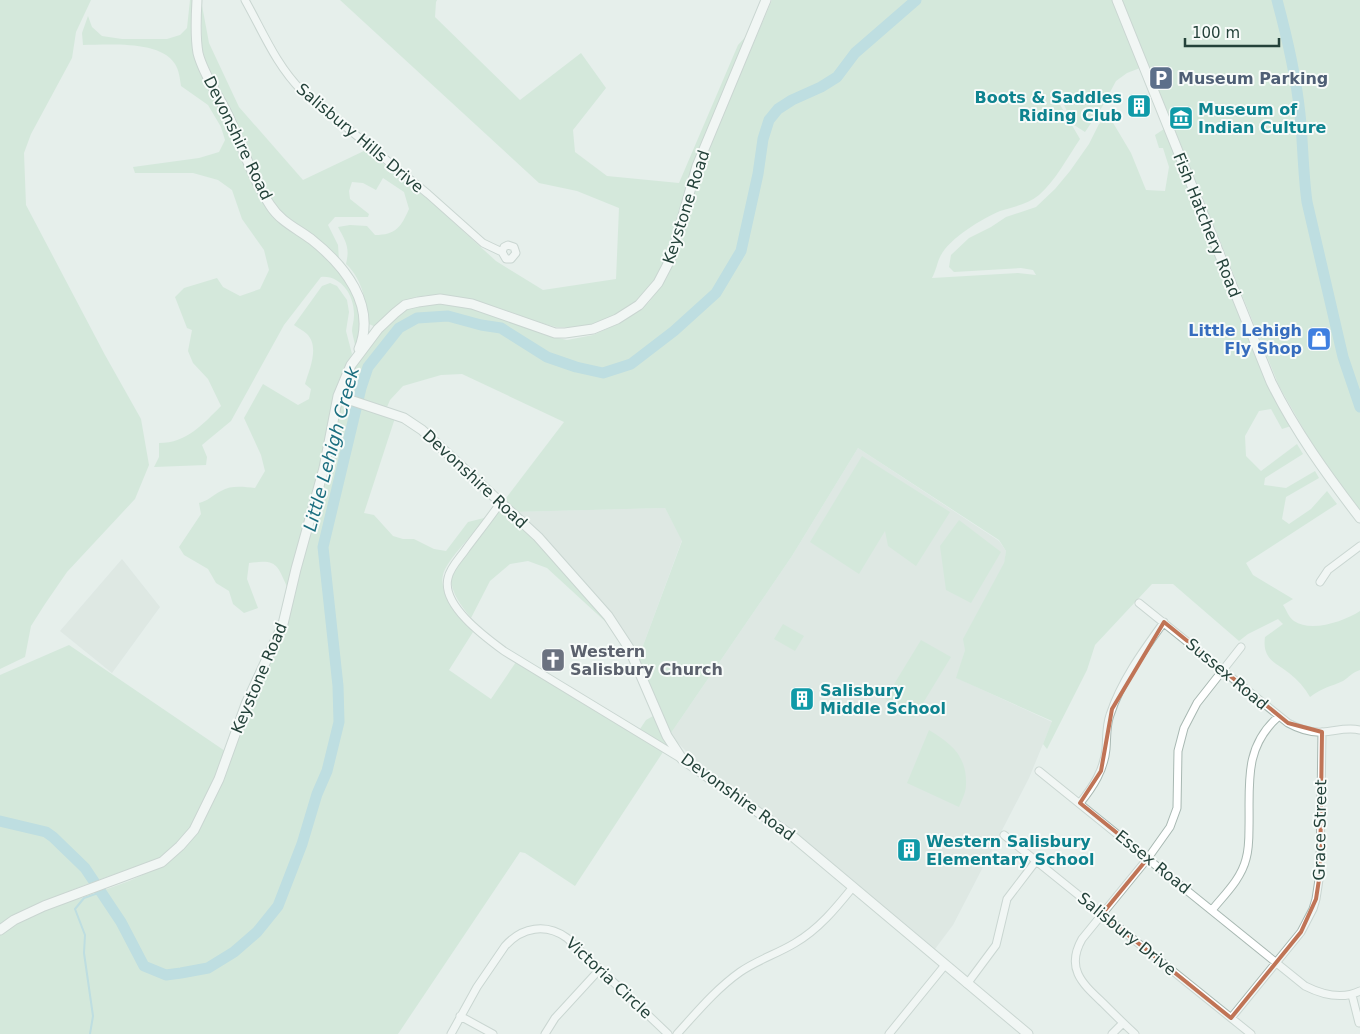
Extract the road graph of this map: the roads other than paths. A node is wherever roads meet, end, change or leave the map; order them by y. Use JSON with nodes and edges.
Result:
{"nodes":[{"id":1,"x":197,"y":0,"type":"edge"},
{"id":2,"x":245,"y":0,"type":"edge"},
{"id":3,"x":766,"y":0,"type":"edge"},
{"id":4,"x":1117,"y":0,"type":"edge"},
{"id":5,"x":502,"y":252,"type":"dead end"},
{"id":6,"x":356,"y":357,"type":"junction"},
{"id":7,"x":341,"y":397,"type":"junction"},
{"id":8,"x":501,"y":502,"type":"junction"},
{"id":9,"x":1360,"y":518,"type":"edge"},
{"id":10,"x":1360,"y":546,"type":"edge"},
{"id":11,"x":1320,"y":582,"type":"dead end"},
{"id":12,"x":1139,"y":603,"type":"dead end"},
{"id":13,"x":1164,"y":622,"type":"junction"},
{"id":14,"x":1240,"y":647,"type":"dead end"},
{"id":15,"x":1222,"y":671,"type":"junction"},
{"id":16,"x":1278,"y":716,"type":"junction"},
{"id":17,"x":1360,"y":730,"type":"edge"},
{"id":18,"x":1322,"y":732,"type":"junction"},
{"id":19,"x":682,"y":759,"type":"junction"},
{"id":20,"x":1039,"y":771,"type":"dead end"},
{"id":21,"x":1080,"y":803,"type":"junction"},
{"id":22,"x":1004,"y":835,"type":"dead end"},
{"id":23,"x":1148,"y":858,"type":"junction"},
{"id":24,"x":1036,"y":861,"type":"junction"},
{"id":25,"x":853,"y":887,"type":"junction"},
{"id":26,"x":1212,"y":910,"type":"junction"},
{"id":27,"x":1102,"y":914,"type":"junction"},
{"id":28,"x":0,"y":930,"type":"edge"},
{"id":29,"x":1276,"y":962,"type":"junction"},
{"id":30,"x":945,"y":965,"type":"junction"},
{"id":31,"x":600,"y":969,"type":"junction"},
{"id":32,"x":967,"y":984,"type":"junction"},
{"id":33,"x":1360,"y":991,"type":"edge"},
{"id":34,"x":1352,"y":995,"type":"junction"},
{"id":35,"x":460,"y":1016,"type":"junction"},
{"id":36,"x":1231,"y":1018,"type":"junction"},
{"id":37,"x":1123,"y":1023,"type":"junction"},
{"id":38,"x":1359,"y":1023,"type":"dead end"},
{"id":39,"x":450,"y":1034,"type":"edge"},
{"id":40,"x":493,"y":1034,"type":"edge"},
{"id":41,"x":545,"y":1034,"type":"edge"},
{"id":42,"x":668,"y":1034,"type":"edge"},
{"id":43,"x":677,"y":1034,"type":"edge"},
{"id":44,"x":889,"y":1034,"type":"edge"},
{"id":45,"x":1028,"y":1034,"type":"edge"},
{"id":46,"x":1112,"y":1034,"type":"edge"},
{"id":47,"x":1135,"y":1034,"type":"edge"},
{"id":48,"x":1251,"y":1034,"type":"edge"}],
"edges":[{"from":1,"to":6,"type":"street","name":"Devonshire Road"},
{"from":2,"to":5,"type":"street","name":"Salisbury Hills Drive"},
{"from":3,"to":6,"type":"street","name":"Keystone Road"},
{"from":4,"to":9,"type":"street","name":"Fish Hatchery Road"},
{"from":6,"to":7,"type":"street","name":"Keystone Road"},
{"from":7,"to":8,"type":"street","name":"Devonshire Road"},
{"from":7,"to":28,"type":"street","name":"Keystone Road"},
{"from":8,"to":19,"type":"street","name":"Devonshire Road"},
{"from":8,"to":19,"type":"street"},
{"from":10,"to":11,"type":"street"},
{"from":12,"to":13,"type":"street","name":"Sussex Road"},
{"from":13,"to":15,"type":"street","name":"Sussex Road"},
{"from":13,"to":21,"type":"street"},
{"from":14,"to":15,"type":"street"},
{"from":15,"to":16,"type":"street","name":"Sussex Road"},
{"from":15,"to":23,"type":"street"},
{"from":16,"to":18,"type":"street","name":"Sussex Road"},
{"from":16,"to":26,"type":"street"},
{"from":17,"to":18,"type":"street","name":"Sussex Road"},
{"from":18,"to":29,"type":"street","name":"Grace Street"},
{"from":19,"to":25,"type":"street","name":"Devonshire Road"},
{"from":20,"to":21,"type":"street","name":"Essex Road"},
{"from":21,"to":23,"type":"street","name":"Essex Road"},
{"from":22,"to":24,"type":"street","name":"Salisbury Drive"},
{"from":23,"to":26,"type":"street","name":"Essex Road"},
{"from":23,"to":27,"type":"street"},
{"from":24,"to":27,"type":"street","name":"Salisbury Drive"},
{"from":24,"to":32,"type":"street"},
{"from":25,"to":30,"type":"street","name":"Devonshire Road"},
{"from":25,"to":43,"type":"street"},
{"from":26,"to":29,"type":"street","name":"Essex Road"},
{"from":27,"to":36,"type":"street","name":"Salisbury Drive"},
{"from":27,"to":37,"type":"street"},
{"from":29,"to":34,"type":"street","name":"Essex Road"},
{"from":29,"to":36,"type":"street","name":"Grace Street"},
{"from":30,"to":32,"type":"street","name":"Devonshire Road"},
{"from":30,"to":44,"type":"street"},
{"from":31,"to":35,"type":"street","name":"Victoria Circle"},
{"from":31,"to":41,"type":"street"},
{"from":31,"to":42,"type":"street","name":"Victoria Circle"},
{"from":32,"to":45,"type":"street","name":"Devonshire Road"},
{"from":33,"to":34,"type":"street"},
{"from":34,"to":38,"type":"street"},
{"from":35,"to":39,"type":"street","name":"Victoria Circle"},
{"from":35,"to":40,"type":"street"},
{"from":36,"to":48,"type":"street","name":"Salisbury Drive"},
{"from":37,"to":46,"type":"street"},
{"from":37,"to":47,"type":"street"}]}
